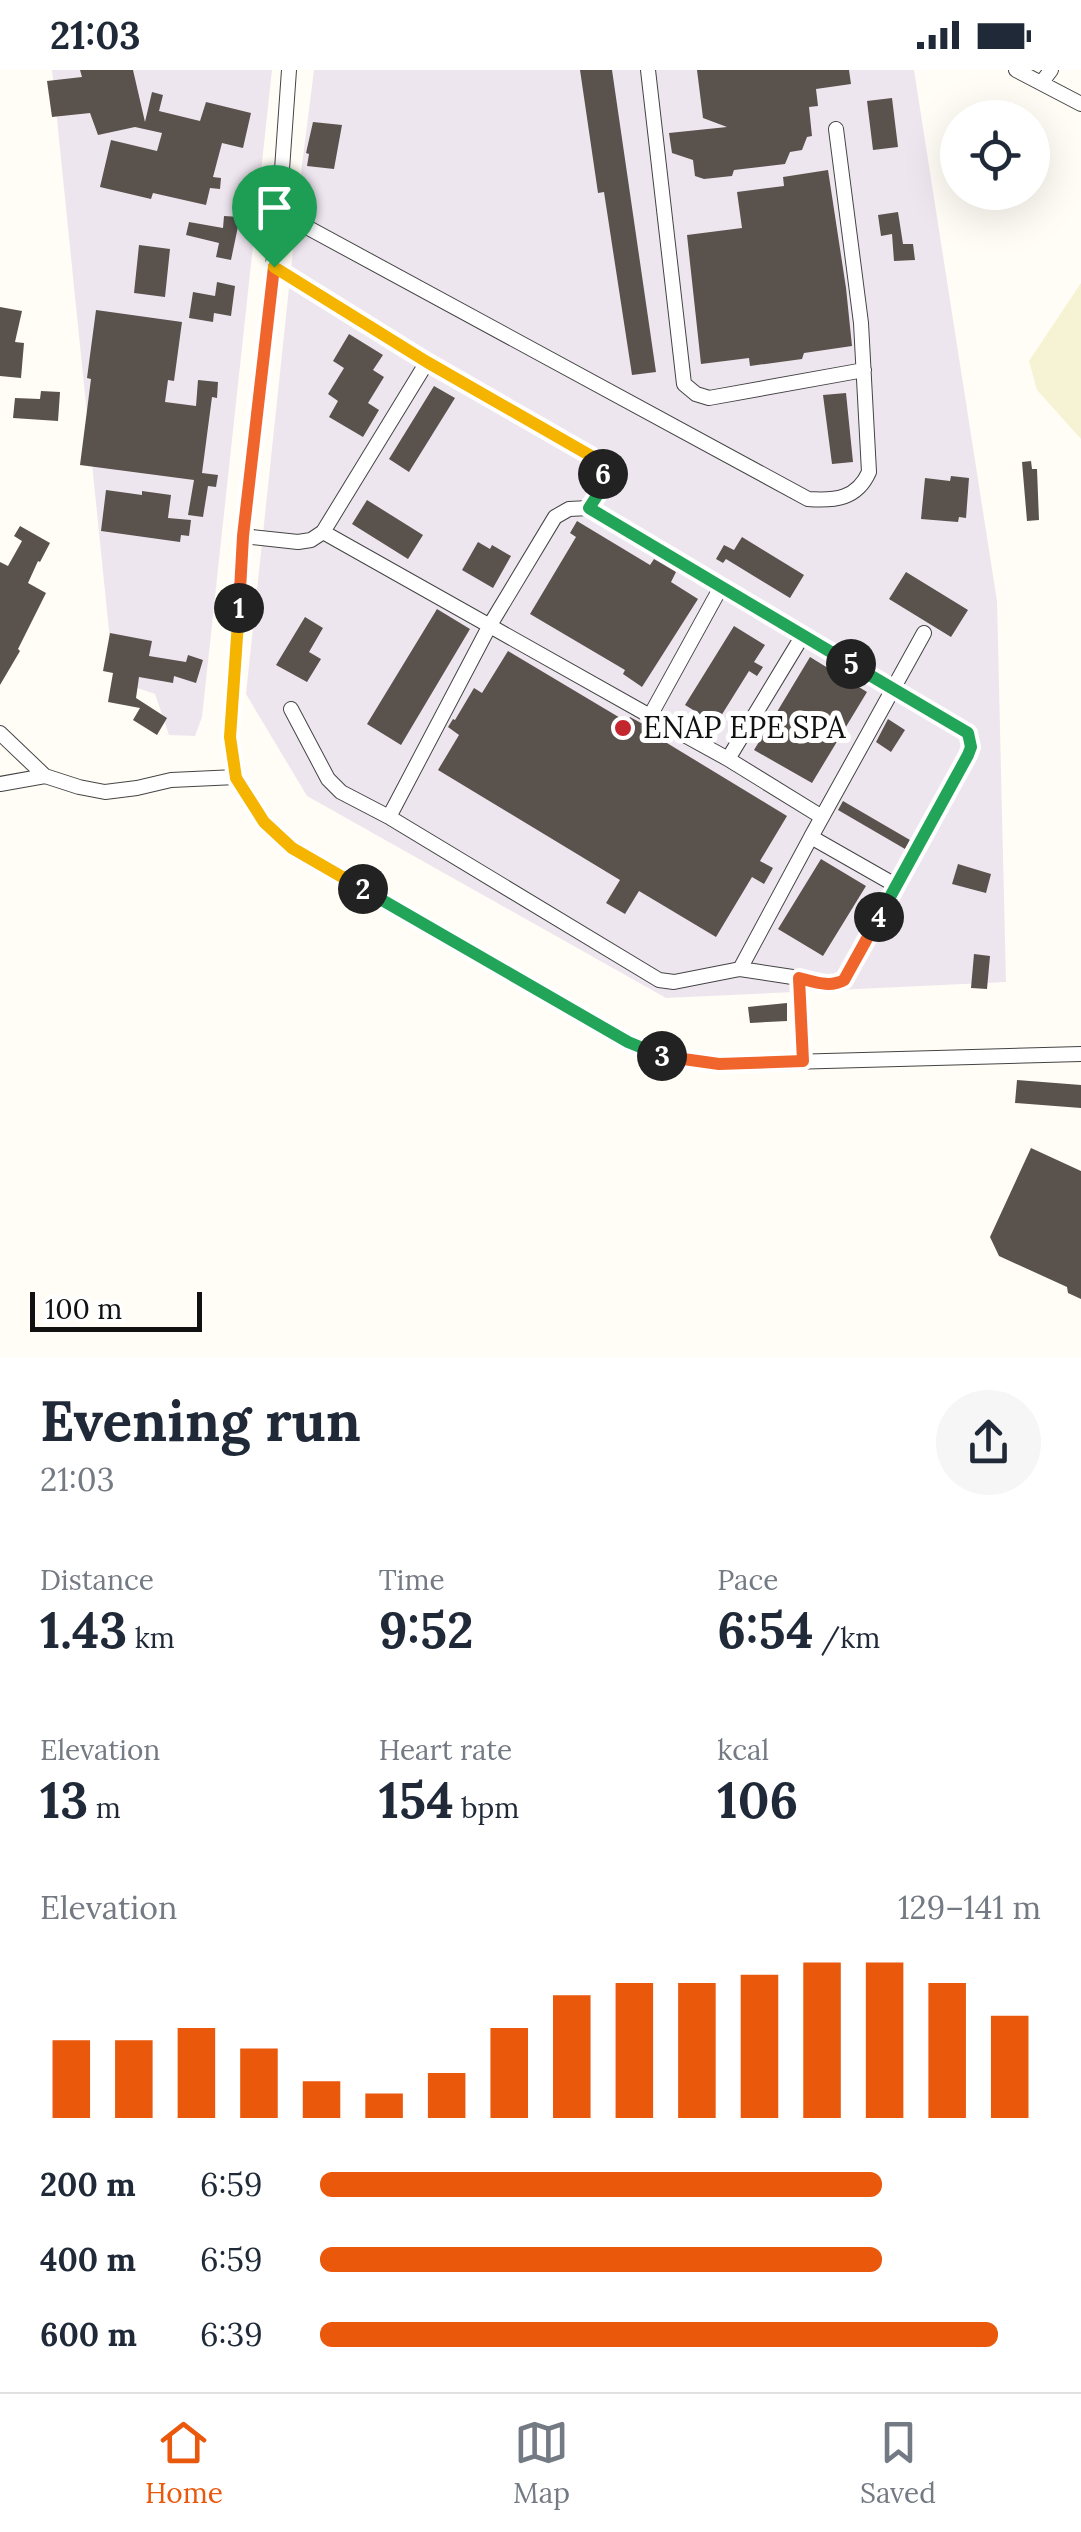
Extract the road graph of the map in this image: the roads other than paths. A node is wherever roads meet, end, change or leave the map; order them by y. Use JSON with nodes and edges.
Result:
{"nodes":[{"id":1,"x":289,"y":70,"type":"edge"},
{"id":2,"x":648,"y":70,"type":"edge"},
{"id":3,"x":1016,"y":70,"type":"edge"},
{"id":4,"x":1046,"y":76,"type":"edge"},
{"id":5,"x":1081,"y":104,"type":"edge"},
{"id":6,"x":836,"y":129,"type":"dead end"},
{"id":7,"x":280,"y":212,"type":"junction"},
{"id":8,"x":274,"y":267,"type":"junction"},
{"id":9,"x":427,"y":362,"type":"junction"},
{"id":10,"x":864,"y":370,"type":"junction"},
{"id":11,"x":589,"y":508,"type":"junction"},
{"id":12,"x":323,"y":532,"type":"junction"},
{"id":13,"x":243,"y":536,"type":"junction"},
{"id":14,"x":721,"y":587,"type":"junction"},
{"id":15,"x":490,"y":625,"type":"junction"},
{"id":16,"x":924,"y":633,"type":"dead end"},
{"id":17,"x":803,"y":635,"type":"junction"},
{"id":18,"x":893,"y":688,"type":"junction"},
{"id":19,"x":291,"y":710,"type":"dead end"},
{"id":20,"x":650,"y":716,"type":"junction"},
{"id":21,"x":0,"y":732,"type":"edge"},
{"id":22,"x":728,"y":759,"type":"junction"},
{"id":23,"x":45,"y":776,"type":"junction"},
{"id":24,"x":236,"y":778,"type":"junction"},
{"id":25,"x":0,"y":784,"type":"edge"},
{"id":26,"x":389,"y":817,"type":"junction"},
{"id":27,"x":822,"y":817,"type":"junction"},
{"id":28,"x":811,"y":837,"type":"junction"},
{"id":29,"x":896,"y":886,"type":"junction"},
{"id":30,"x":740,"y":969,"type":"junction"},
{"id":31,"x":799,"y":978,"type":"junction"},
{"id":32,"x":1081,"y":1054,"type":"edge"},
{"id":33,"x":803,"y":1061,"type":"junction"}],
"edges":[{"from":1,"to":7,"type":"street"},
{"from":2,"to":10,"type":"street"},
{"from":3,"to":4,"type":"street"},
{"from":4,"to":5,"type":"street"},
{"from":6,"to":10,"type":"street"},
{"from":7,"to":8,"type":"street"},
{"from":7,"to":10,"type":"street"},
{"from":8,"to":9,"type":"street"},
{"from":8,"to":13,"type":"street"},
{"from":9,"to":11,"type":"street"},
{"from":9,"to":12,"type":"street"},
{"from":11,"to":14,"type":"street"},
{"from":11,"to":15,"type":"street"},
{"from":12,"to":13,"type":"street"},
{"from":12,"to":15,"type":"street"},
{"from":13,"to":24,"type":"street"},
{"from":14,"to":17,"type":"street"},
{"from":14,"to":20,"type":"street"},
{"from":15,"to":20,"type":"street"},
{"from":15,"to":26,"type":"street"},
{"from":16,"to":18,"type":"street"},
{"from":17,"to":18,"type":"street"},
{"from":17,"to":22,"type":"street"},
{"from":18,"to":27,"type":"street"},
{"from":18,"to":29,"type":"street"},
{"from":19,"to":26,"type":"street"},
{"from":20,"to":22,"type":"street"},
{"from":21,"to":23,"type":"street"},
{"from":22,"to":27,"type":"street"},
{"from":23,"to":24,"type":"street"},
{"from":23,"to":25,"type":"street"},
{"from":24,"to":33,"type":"street"},
{"from":26,"to":30,"type":"street"},
{"from":27,"to":28,"type":"street"},
{"from":28,"to":29,"type":"street"},
{"from":28,"to":30,"type":"street"},
{"from":29,"to":31,"type":"street"},
{"from":30,"to":31,"type":"street"},
{"from":31,"to":33,"type":"street"},
{"from":32,"to":33,"type":"street"}]}
